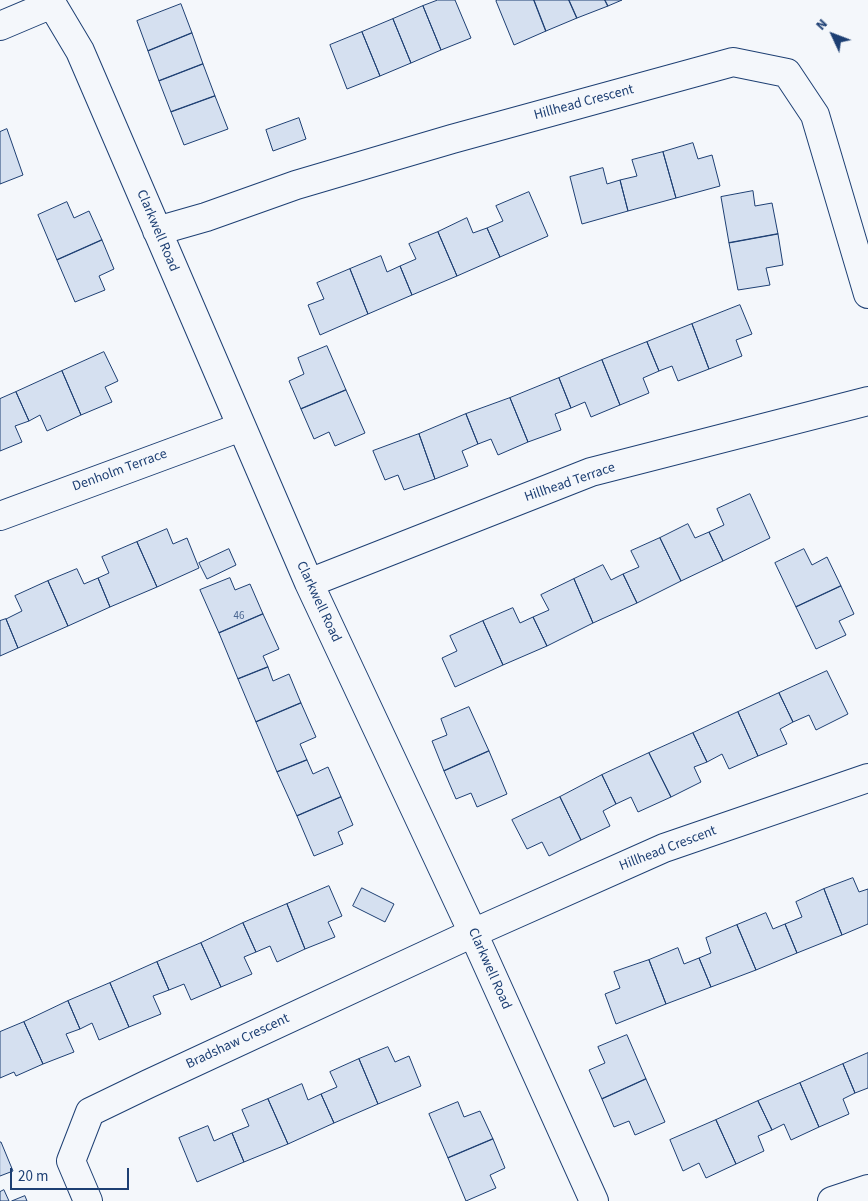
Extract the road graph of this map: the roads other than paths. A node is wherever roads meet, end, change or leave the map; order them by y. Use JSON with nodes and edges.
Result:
{"nodes":[{"id":1,"x":52,"y":2,"type":"edge"},
{"id":2,"x":0,"y":26,"type":"edge"},
{"id":3,"x":157,"y":231,"type":"junction"},
{"id":4,"x":868,"y":294,"type":"edge"},
{"id":5,"x":868,"y":401,"type":"edge"},
{"id":6,"x":241,"y":427,"type":"junction"},
{"id":7,"x":0,"y":516,"type":"edge"},
{"id":8,"x":309,"y":582,"type":"junction"},
{"id":9,"x":868,"y":778,"type":"edge"},
{"id":10,"x":473,"y":933,"type":"junction"},
{"id":11,"x":868,"y":1189,"type":"edge"},
{"id":12,"x":88,"y":1201,"type":"edge"},
{"id":13,"x":594,"y":1201,"type":"edge"},
{"id":14,"x":832,"y":1201,"type":"edge"}],
"edges":[{"from":1,"to":2,"type":"street"},
{"from":1,"to":3,"type":"street","name":"Clarkwell Road"},
{"from":3,"to":4,"type":"street","name":"Hillhead Crescent"},
{"from":3,"to":6,"type":"street","name":"Clarkwell Road"},
{"from":5,"to":8,"type":"street","name":"Hillhead Terrace"},
{"from":6,"to":7,"type":"street","name":"Denholm Terrace"},
{"from":6,"to":8,"type":"street","name":"Clarkwell Road"},
{"from":8,"to":10,"type":"street","name":"Clarkwell Road"},
{"from":9,"to":10,"type":"street","name":"Hillhead Crescent"},
{"from":10,"to":12,"type":"street","name":"Bradshaw Crescent"},
{"from":10,"to":13,"type":"street","name":"Clarkwell Road"},
{"from":11,"to":14,"type":"street"}]}
